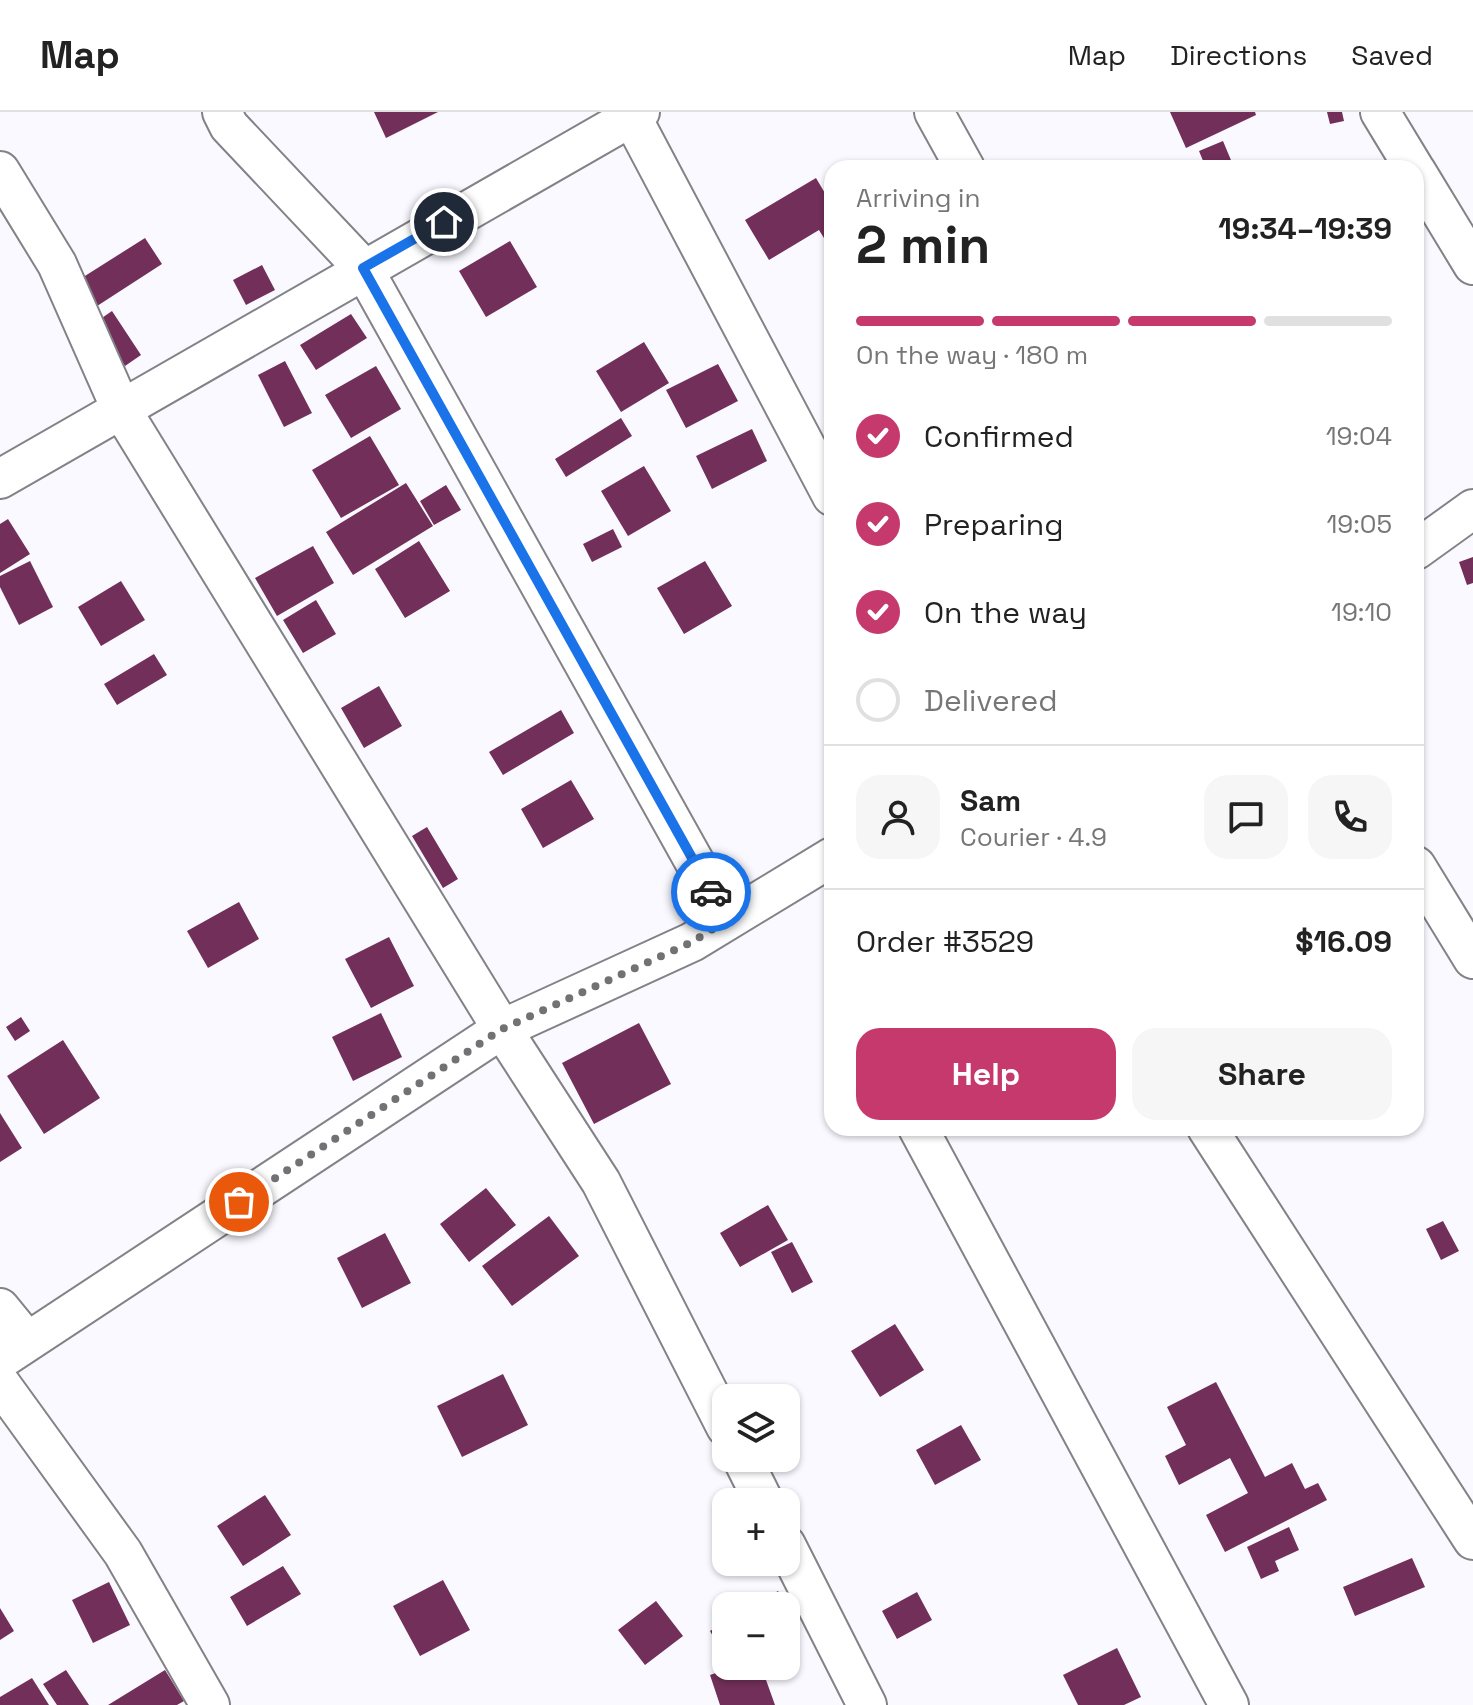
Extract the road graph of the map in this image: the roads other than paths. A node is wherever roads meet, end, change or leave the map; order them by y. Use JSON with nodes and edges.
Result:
{"nodes":[{"id":1,"x":222,"y":112,"type":"edge"},
{"id":2,"x":934,"y":112,"type":"edge"},
{"id":3,"x":1380,"y":112,"type":"edge"},
{"id":4,"x":633,"y":114,"type":"edge"},
{"id":5,"x":961,"y":160,"type":"edge"},
{"id":6,"x":1409,"y":160,"type":"edge"},
{"id":7,"x":0,"y":171,"type":"edge"},
{"id":8,"x":1424,"y":184,"type":"edge"},
{"id":9,"x":1473,"y":265,"type":"edge"},
{"id":10,"x":363,"y":268,"type":"junction"},
{"id":11,"x":121,"y":409,"type":"junction"},
{"id":12,"x":0,"y":479,"type":"edge"},
{"id":13,"x":824,"y":481,"type":"edge"},
{"id":14,"x":1473,"y":509,"type":"edge"},
{"id":15,"x":1424,"y":544,"type":"edge"},
{"id":16,"x":824,"y":870,"type":"edge"},
{"id":17,"x":1424,"y":879,"type":"edge"},
{"id":18,"x":727,"y":920,"type":"junction"},
{"id":19,"x":1473,"y":959,"type":"edge"},
{"id":20,"x":502,"y":1029,"type":"junction"},
{"id":21,"x":922,"y":1136,"type":"edge"},
{"id":22,"x":1212,"y":1136,"type":"edge"},
{"id":23,"x":0,"y":1308,"type":"edge"},
{"id":24,"x":14,"y":1350,"type":"edge"},
{"id":25,"x":0,"y":1383,"type":"edge"},
{"id":26,"x":712,"y":1400,"type":"edge"},
{"id":27,"x":1473,"y":1540,"type":"edge"},
{"id":28,"x":800,"y":1573,"type":"edge"},
{"id":29,"x":210,"y":1705,"type":"edge"},
{"id":30,"x":867,"y":1705,"type":"edge"},
{"id":31,"x":1229,"y":1705,"type":"edge"}],
"edges":[{"from":1,"to":10,"type":"street"},
{"from":2,"to":5,"type":"street"},
{"from":3,"to":6,"type":"street"},
{"from":4,"to":10,"type":"street"},
{"from":4,"to":13,"type":"street"},
{"from":7,"to":11,"type":"street"},
{"from":8,"to":9,"type":"street"},
{"from":10,"to":11,"type":"street"},
{"from":10,"to":18,"type":"street"},
{"from":11,"to":12,"type":"street"},
{"from":11,"to":20,"type":"street"},
{"from":14,"to":15,"type":"street"},
{"from":16,"to":18,"type":"street"},
{"from":17,"to":19,"type":"street"},
{"from":18,"to":20,"type":"street"},
{"from":20,"to":24,"type":"street"},
{"from":20,"to":26,"type":"street"},
{"from":21,"to":31,"type":"street"},
{"from":22,"to":27,"type":"street"},
{"from":23,"to":24,"type":"street"},
{"from":25,"to":29,"type":"street"},
{"from":28,"to":30,"type":"street"}]}
